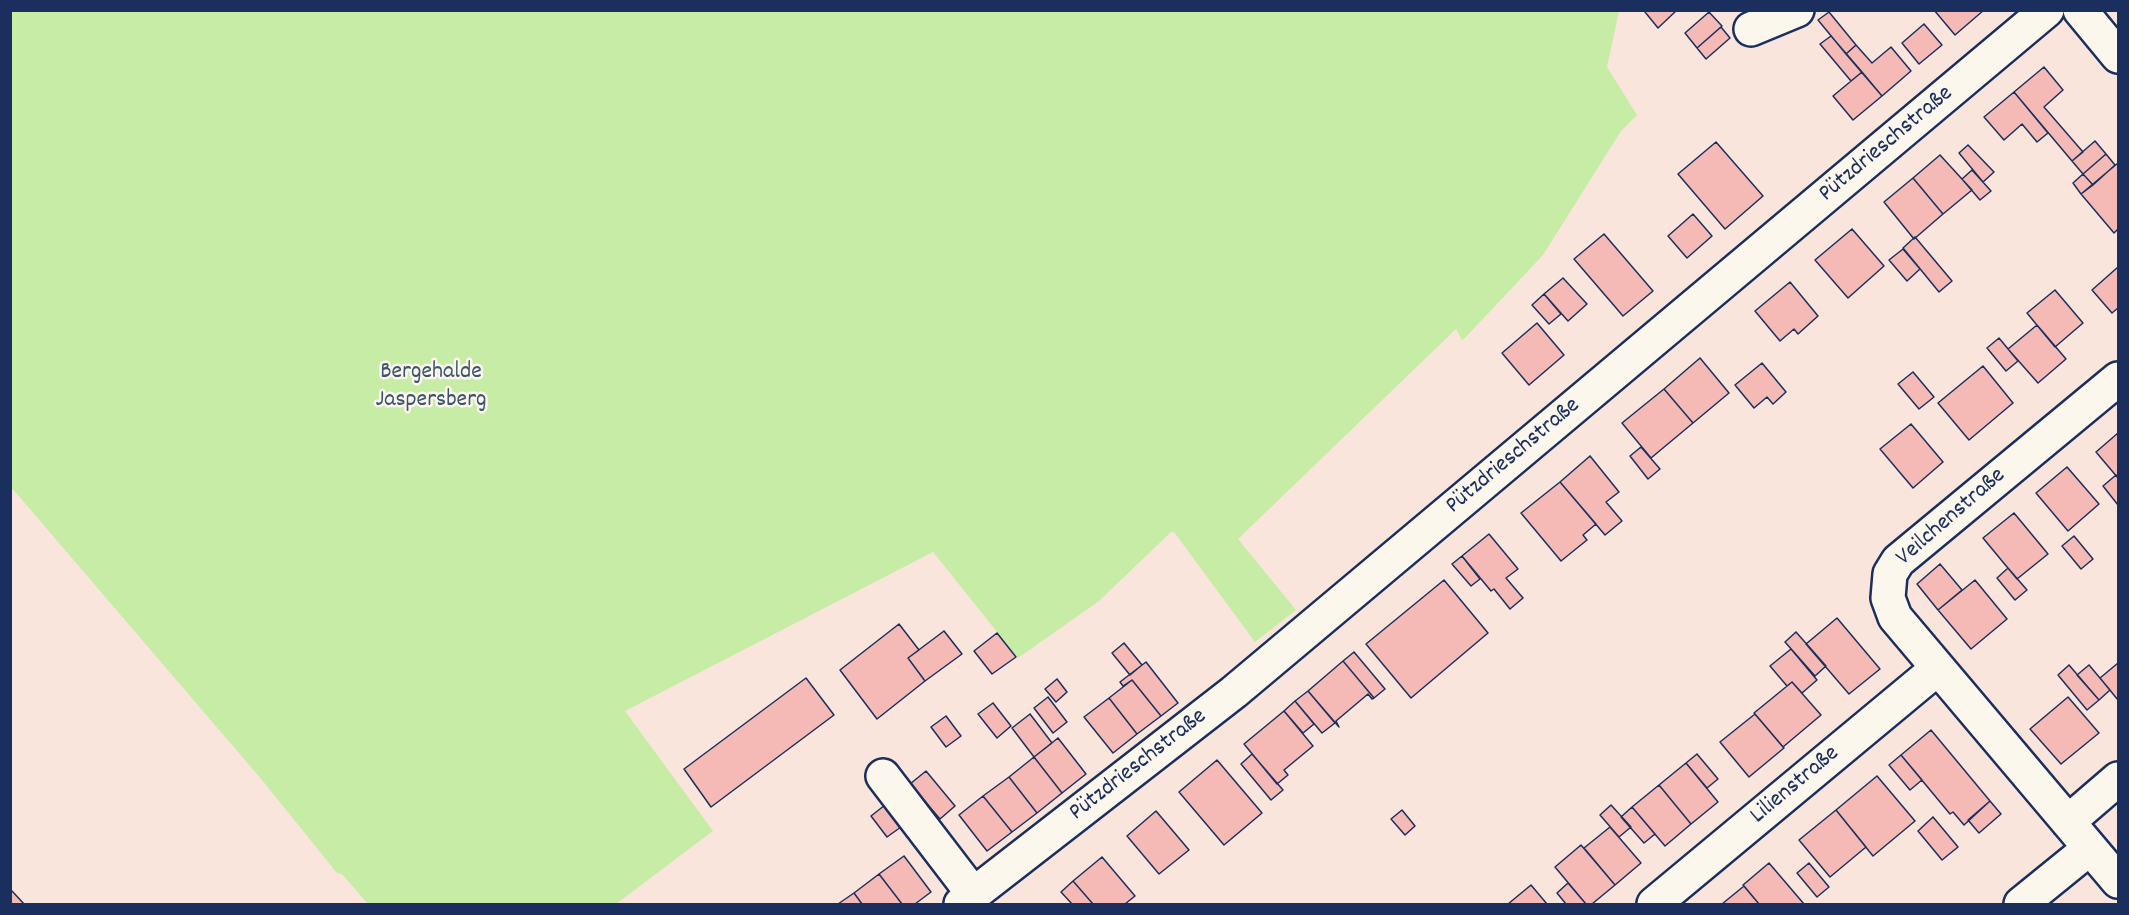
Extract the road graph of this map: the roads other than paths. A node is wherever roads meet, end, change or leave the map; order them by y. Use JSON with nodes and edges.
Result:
{"nodes":[{"id":1,"x":1797,"y":10,"type":"edge"},
{"id":2,"x":2047,"y":10,"type":"edge"},
{"id":3,"x":2080,"y":10,"type":"edge"},
{"id":4,"x":1751,"y":29,"type":"dead end"},
{"id":5,"x":2118,"y":56,"type":"edge"},
{"id":6,"x":2118,"y":379,"type":"edge"},
{"id":7,"x":1938,"y":668,"type":"junction"},
{"id":8,"x":883,"y":776,"type":"dead end"},
{"id":9,"x":2118,"y":779,"type":"edge"},
{"id":10,"x":2068,"y":822,"type":"junction"},
{"id":11,"x":2090,"y":848,"type":"junction"},
{"id":12,"x":2118,"y":880,"type":"edge"},
{"id":13,"x":967,"y":900,"type":"edge"},
{"id":14,"x":1654,"y":904,"type":"edge"},
{"id":15,"x":2021,"y":904,"type":"edge"}],
"edges":[{"from":1,"to":4,"type":"street"},
{"from":2,"to":13,"type":"street","name":"Pützdrieschstraße"},
{"from":3,"to":5,"type":"street"},
{"from":6,"to":7,"type":"street","name":"Veilchenstraße"},
{"from":7,"to":10,"type":"street","name":"Veilchenstraße"},
{"from":7,"to":14,"type":"street","name":"Lilienstraße"},
{"from":8,"to":13,"type":"street","name":"Pützdrieschstraße"},
{"from":9,"to":10,"type":"street"},
{"from":10,"to":11,"type":"street","name":"Veilchenstraße"},
{"from":11,"to":12,"type":"street","name":"Veilchenstraße"},
{"from":11,"to":15,"type":"street"}]}
